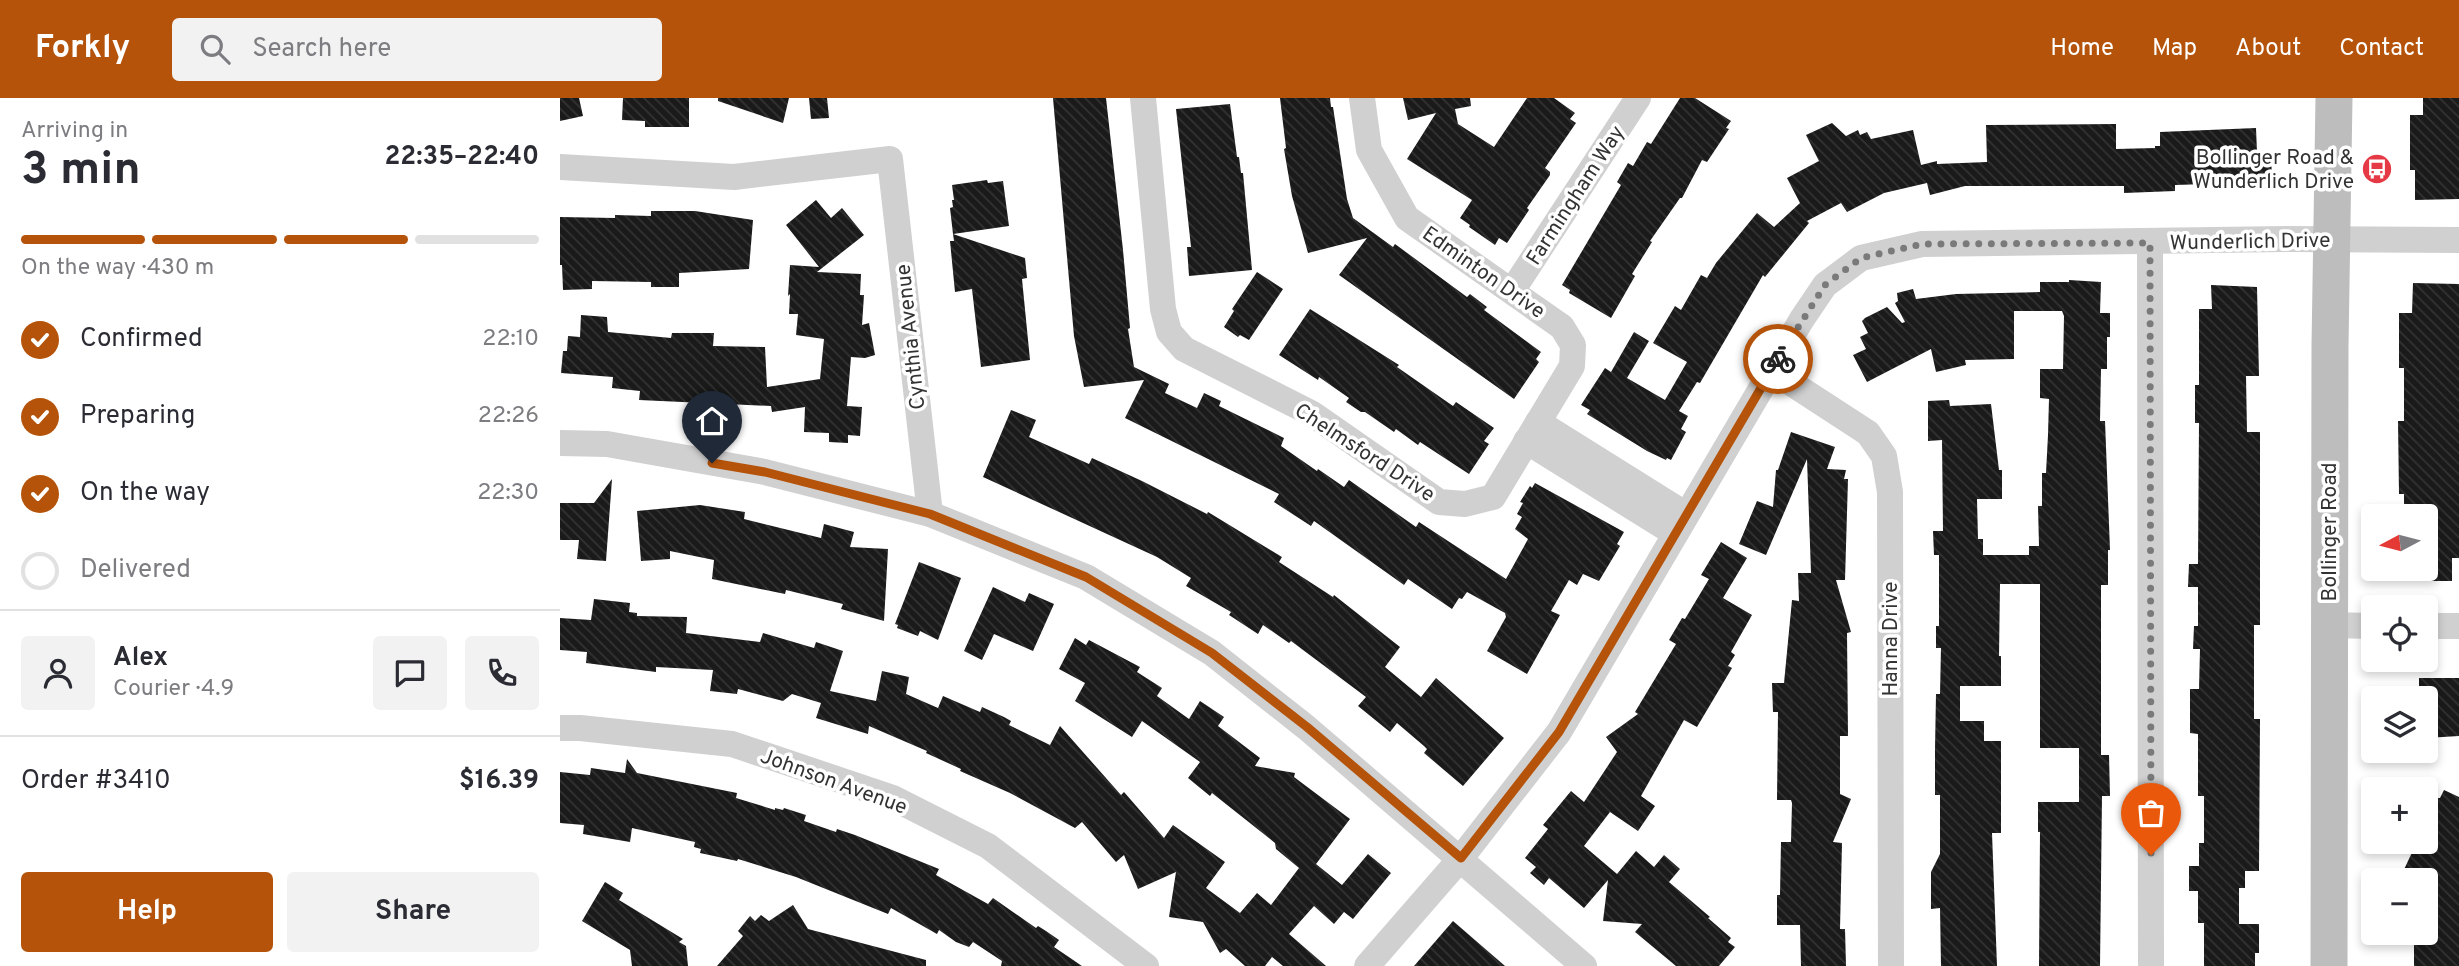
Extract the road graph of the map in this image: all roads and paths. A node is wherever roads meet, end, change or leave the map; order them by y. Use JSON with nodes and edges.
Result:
{"nodes":[{"id":1,"x":1143,"y":98,"type":"edge"},
{"id":2,"x":1362,"y":98,"type":"edge"},
{"id":3,"x":1638,"y":98,"type":"edge"},
{"id":4,"x":2334,"y":98,"type":"edge"},
{"id":5,"x":560,"y":167,"type":"edge"},
{"id":6,"x":2331,"y":239,"type":"junction"},
{"id":7,"x":2459,"y":240,"type":"edge"},
{"id":8,"x":2150,"y":243,"type":"junction"},
{"id":9,"x":1512,"y":291,"type":"junction"},
{"id":10,"x":1771,"y":370,"type":"junction"},
{"id":11,"x":1532,"y":431,"type":"junction"},
{"id":12,"x":560,"y":443,"type":"edge"},
{"id":13,"x":930,"y":514,"type":"junction"},
{"id":14,"x":1680,"y":524,"type":"junction"},
{"id":15,"x":2328,"y":625,"type":"junction"},
{"id":16,"x":2361,"y":626,"type":"edge"},
{"id":17,"x":2438,"y":626,"type":"edge"},
{"id":18,"x":2459,"y":626,"type":"edge"},
{"id":19,"x":560,"y":728,"type":"edge"},
{"id":20,"x":1461,"y":858,"type":"junction"},
{"id":21,"x":1146,"y":966,"type":"edge"},
{"id":22,"x":1367,"y":966,"type":"edge"},
{"id":23,"x":1584,"y":966,"type":"edge"},
{"id":24,"x":1891,"y":966,"type":"edge"},
{"id":25,"x":2151,"y":966,"type":"edge"},
{"id":26,"x":2329,"y":966,"type":"edge"}],
"edges":[{"from":1,"to":11,"type":"street","name":"Chelmsford Drive"},
{"from":2,"to":9,"type":"street","name":"Edminton Drive"},
{"from":3,"to":9,"type":"street","name":"Farmingham Way"},
{"from":4,"to":6,"type":"main road","name":"Bollinger Road"},
{"from":5,"to":13,"type":"street","name":"Cynthia Avenue"},
{"from":6,"to":7,"type":"street","name":"Wunderlich Drive"},
{"from":6,"to":8,"type":"street","name":"Wunderlich Drive"},
{"from":6,"to":15,"type":"main road","name":"Bollinger Road"},
{"from":8,"to":10,"type":"street","name":"Wunderlich Drive"},
{"from":8,"to":25,"type":"street"},
{"from":9,"to":11,"type":"street","name":"Edminton Drive"},
{"from":10,"to":14,"type":"street","name":"Wunderlich Drive"},
{"from":10,"to":24,"type":"street","name":"Hanna Drive"},
{"from":11,"to":14,"type":"street"},
{"from":12,"to":13,"type":"street"},
{"from":13,"to":20,"type":"street"},
{"from":14,"to":20,"type":"street","name":"Wunderlich Drive"},
{"from":15,"to":16,"type":"street"},
{"from":15,"to":26,"type":"main road","name":"Bollinger Road"},
{"from":17,"to":18,"type":"street"},
{"from":19,"to":21,"type":"street","name":"Johnson Avenue"},
{"from":20,"to":22,"type":"street","name":"Wunderlich Drive"},
{"from":20,"to":23,"type":"street"}]}
